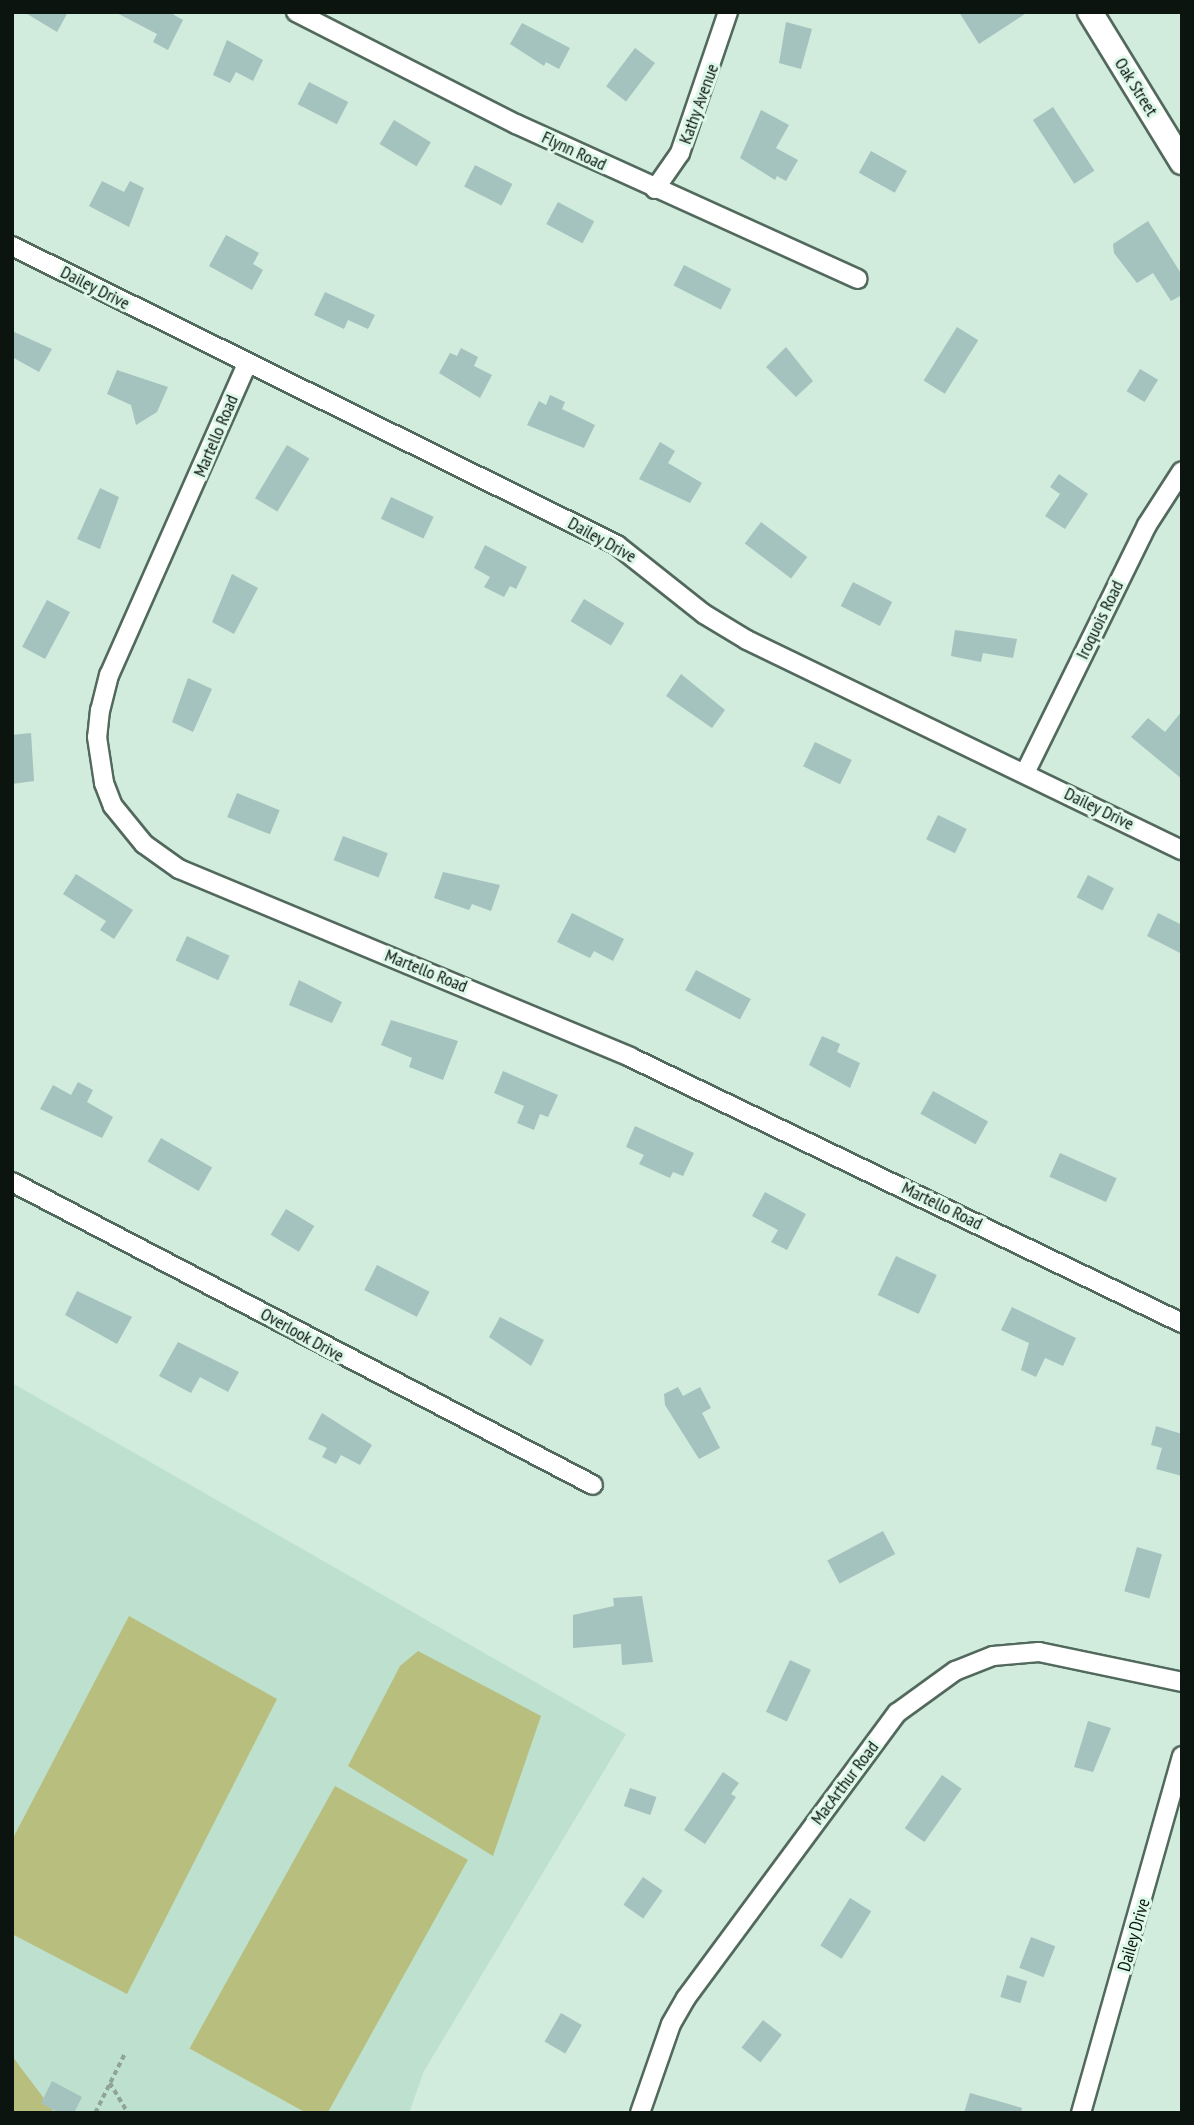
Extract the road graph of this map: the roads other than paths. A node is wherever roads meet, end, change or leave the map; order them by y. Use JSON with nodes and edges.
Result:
{"nodes":[{"id":1,"x":296,"y":12,"type":"edge"},
{"id":2,"x":728,"y":12,"type":"edge"},
{"id":3,"x":1090,"y":12,"type":"edge"},
{"id":4,"x":1182,"y":162,"type":"edge"},
{"id":5,"x":655,"y":189,"type":"junction"},
{"id":6,"x":12,"y":246,"type":"edge"},
{"id":7,"x":857,"y":279,"type":"dead end"},
{"id":8,"x":247,"y":364,"type":"junction"},
{"id":9,"x":1182,"y":471,"type":"edge"},
{"id":10,"x":1025,"y":773,"type":"junction"},
{"id":11,"x":1182,"y":850,"type":"edge"},
{"id":12,"x":12,"y":1182,"type":"edge"},
{"id":13,"x":1182,"y":1324,"type":"edge"},
{"id":14,"x":593,"y":1485,"type":"dead end"},
{"id":15,"x":1182,"y":1682,"type":"edge"},
{"id":16,"x":1182,"y":1756,"type":"edge"},
{"id":17,"x":640,"y":2113,"type":"edge"},
{"id":18,"x":1081,"y":2113,"type":"edge"}],
"edges":[{"from":1,"to":5,"type":"street","name":"Flynn Road"},
{"from":2,"to":5,"type":"street","name":"Kathy Avenue"},
{"from":3,"to":4,"type":"main road","name":"Oak Street"},
{"from":5,"to":7,"type":"street","name":"Flynn Road"},
{"from":6,"to":8,"type":"street","name":"Dailey Drive"},
{"from":8,"to":10,"type":"street","name":"Dailey Drive"},
{"from":8,"to":13,"type":"street","name":"Martello Road"},
{"from":9,"to":10,"type":"street","name":"Iroquois Road"},
{"from":10,"to":11,"type":"street","name":"Dailey Drive"},
{"from":12,"to":14,"type":"street","name":"Overlook Drive"},
{"from":15,"to":17,"type":"street","name":"MacArthur Road"},
{"from":16,"to":18,"type":"street","name":"Dailey Drive"}]}
